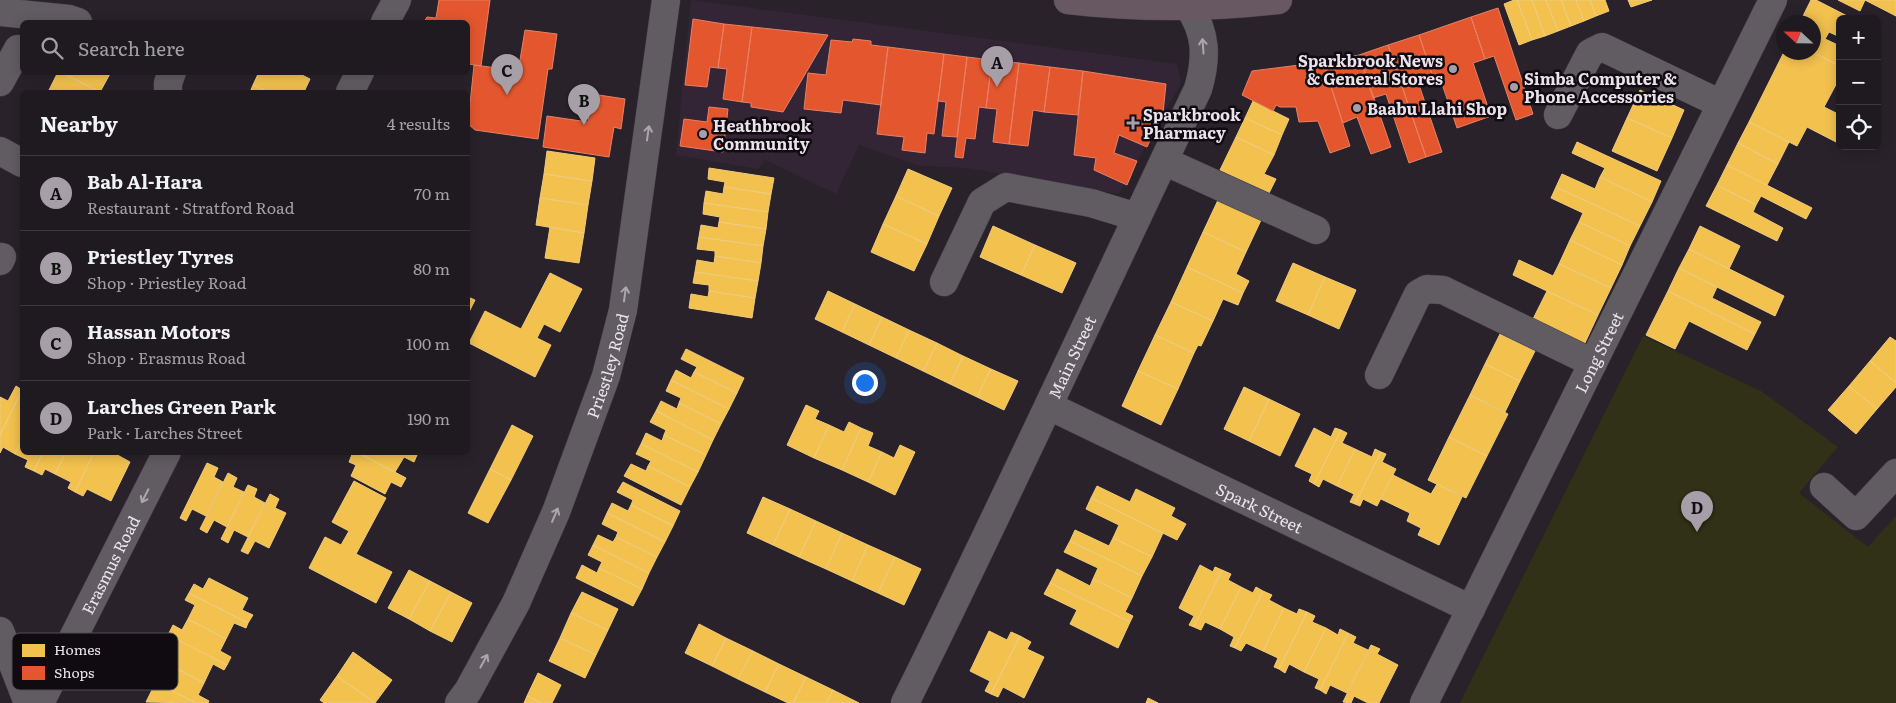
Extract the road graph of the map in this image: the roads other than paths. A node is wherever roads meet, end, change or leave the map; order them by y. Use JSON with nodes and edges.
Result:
{"nodes":[{"id":1,"x":397,"y":0,"type":"edge"},
{"id":2,"x":666,"y":0,"type":"edge"},
{"id":3,"x":1068,"y":0,"type":"edge"},
{"id":4,"x":1278,"y":0,"type":"edge"},
{"id":5,"x":1773,"y":0,"type":"edge"},
{"id":6,"x":1188,"y":6,"type":"junction"},
{"id":7,"x":0,"y":12,"type":"edge"},
{"id":8,"x":74,"y":20,"type":"edge"},
{"id":9,"x":386,"y":20,"type":"edge"},
{"id":10,"x":18,"y":49,"type":"dead end"},
{"id":11,"x":171,"y":75,"type":"edge"},
{"id":12,"x":358,"y":75,"type":"edge"},
{"id":13,"x":0,"y":82,"type":"edge"},
{"id":14,"x":168,"y":90,"type":"edge"},
{"id":15,"x":351,"y":90,"type":"edge"},
{"id":16,"x":1721,"y":104,"type":"junction"},
{"id":17,"x":1558,"y":115,"type":"dead end"},
{"id":18,"x":0,"y":151,"type":"edge"},
{"id":19,"x":1164,"y":161,"type":"junction"},
{"id":20,"x":20,"y":162,"type":"edge"},
{"id":21,"x":1137,"y":217,"type":"junction"},
{"id":22,"x":1316,"y":230,"type":"dead end"},
{"id":23,"x":944,"y":282,"type":"dead end"},
{"id":24,"x":1593,"y":363,"type":"junction"},
{"id":25,"x":1379,"y":375,"type":"dead end"},
{"id":26,"x":1049,"y":406,"type":"junction"},
{"id":27,"x":165,"y":455,"type":"edge"},
{"id":28,"x":1896,"y":473,"type":"edge"},
{"id":29,"x":1824,"y":487,"type":"dead end"},
{"id":30,"x":1471,"y":609,"type":"junction"},
{"id":31,"x":0,"y":631,"type":"edge"},
{"id":32,"x":75,"y":633,"type":"edge"},
{"id":33,"x":12,"y":662,"type":"edge"},
{"id":34,"x":23,"y":690,"type":"edge"},
{"id":35,"x":47,"y":690,"type":"edge"},
{"id":36,"x":28,"y":703,"type":"edge"},
{"id":37,"x":40,"y":703,"type":"edge"},
{"id":38,"x":459,"y":703,"type":"edge"},
{"id":39,"x":905,"y":703,"type":"edge"},
{"id":40,"x":1424,"y":703,"type":"edge"}],
"edges":[{"from":1,"to":9,"type":"street"},
{"from":38,"to":2,"type":"street","name":"Priestley Road","one_way":true},
{"from":3,"to":6,"type":"highway"},
{"from":4,"to":6,"type":"highway"},
{"from":5,"to":16,"type":"street","name":"Long Street"},
{"from":19,"to":6,"type":"street","name":"Main Street","one_way":true},
{"from":7,"to":8,"type":"street"},
{"from":10,"to":13,"type":"street"},
{"from":11,"to":14,"type":"street"},
{"from":12,"to":15,"type":"street"},
{"from":16,"to":17,"type":"street"},
{"from":16,"to":24,"type":"street","name":"Long Street"},
{"from":18,"to":20,"type":"street"},
{"from":19,"to":21,"type":"street","name":"Main Street"},
{"from":19,"to":22,"type":"street"},
{"from":21,"to":23,"type":"street"},
{"from":21,"to":26,"type":"street","name":"Main Street"},
{"from":24,"to":25,"type":"street"},
{"from":24,"to":30,"type":"street","name":"Long Street"},
{"from":26,"to":30,"type":"street","name":"Spark Street"},
{"from":26,"to":39,"type":"street","name":"Main Street"},
{"from":27,"to":32,"type":"street","name":"Erasmus Road","one_way":true},
{"from":28,"to":29,"type":"street"},
{"from":30,"to":40,"type":"street","name":"Long Street"},
{"from":31,"to":33,"type":"street"},
{"from":34,"to":36,"type":"street"},
{"from":35,"to":37,"type":"street","name":"Erasmus Road","one_way":true}]}
